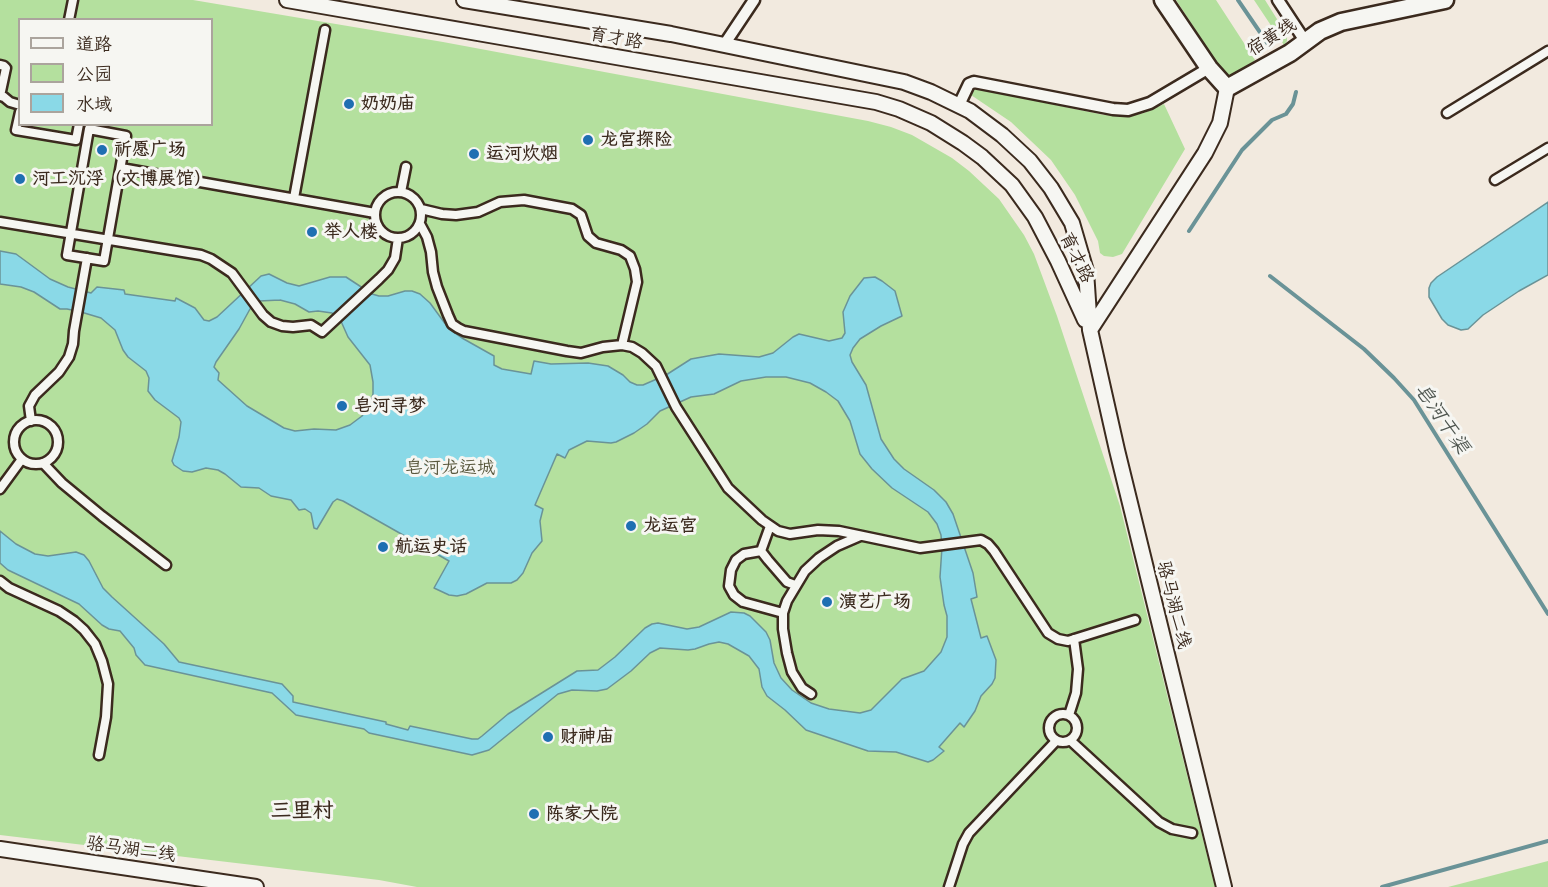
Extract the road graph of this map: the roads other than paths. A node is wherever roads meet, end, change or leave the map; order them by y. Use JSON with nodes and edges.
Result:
{"nodes":[{"id":1,"x":73,"y":0,"type":"edge"},
{"id":2,"x":287,"y":0,"type":"edge"},
{"id":3,"x":464,"y":0,"type":"edge"},
{"id":4,"x":754,"y":0,"type":"edge"},
{"id":5,"x":1163,"y":0,"type":"edge"},
{"id":6,"x":1278,"y":0,"type":"edge"},
{"id":7,"x":1445,"y":0,"type":"edge"},
{"id":8,"x":69,"y":18,"type":"edge"},
{"id":9,"x":325,"y":30,"type":"dead end"},
{"id":10,"x":1305,"y":41,"type":"junction"},
{"id":11,"x":724,"y":45,"type":"junction"},
{"id":12,"x":1548,"y":51,"type":"edge"},
{"id":13,"x":0,"y":65,"type":"edge"},
{"id":14,"x":1209,"y":68,"type":"junction"},
{"id":15,"x":1227,"y":88,"type":"junction"},
{"id":16,"x":0,"y":96,"type":"edge"},
{"id":17,"x":18,"y":104,"type":"edge"},
{"id":18,"x":958,"y":105,"type":"junction"},
{"id":19,"x":1447,"y":113,"type":"dead end"},
{"id":20,"x":18,"y":121,"type":"edge"},
{"id":21,"x":79,"y":126,"type":"edge"},
{"id":22,"x":89,"y":129,"type":"junction"},
{"id":23,"x":1548,"y":148,"type":"edge"},
{"id":24,"x":406,"y":167,"type":"dead end"},
{"id":25,"x":121,"y":168,"type":"junction"},
{"id":26,"x":1495,"y":180,"type":"dead end"},
{"id":27,"x":401,"y":192,"type":"junction"},
{"id":28,"x":294,"y":198,"type":"junction"},
{"id":29,"x":421,"y":208,"type":"junction"},
{"id":30,"x":375,"y":213,"type":"junction"},
{"id":31,"x":0,"y":222,"type":"edge"},
{"id":32,"x":420,"y":224,"type":"junction"},
{"id":33,"x":71,"y":234,"type":"junction"},
{"id":34,"x":398,"y":238,"type":"junction"},
{"id":35,"x":108,"y":240,"type":"junction"},
{"id":36,"x":87,"y":258,"type":"junction"},
{"id":37,"x":1090,"y":330,"type":"junction"},
{"id":38,"x":622,"y":345,"type":"junction"},
{"id":39,"x":31,"y":421,"type":"junction"},
{"id":40,"x":22,"y":459,"type":"junction"},
{"id":41,"x":43,"y":463,"type":"junction"},
{"id":42,"x":0,"y":489,"type":"edge"},
{"id":43,"x":771,"y":526,"type":"junction"},
{"id":44,"x":860,"y":536,"type":"junction"},
{"id":45,"x":761,"y":551,"type":"junction"},
{"id":46,"x":166,"y":565,"type":"dead end"},
{"id":47,"x":0,"y":581,"type":"edge"},
{"id":48,"x":795,"y":585,"type":"junction"},
{"id":49,"x":783,"y":613,"type":"junction"},
{"id":50,"x":1135,"y":620,"type":"dead end"},
{"id":51,"x":1074,"y":639,"type":"junction"},
{"id":52,"x":810,"y":694,"type":"dead end"},
{"id":53,"x":1069,"y":715,"type":"junction"},
{"id":54,"x":1056,"y":741,"type":"junction"},
{"id":55,"x":1071,"y":741,"type":"junction"},
{"id":56,"x":99,"y":755,"type":"dead end"},
{"id":57,"x":1192,"y":833,"type":"dead end"},
{"id":58,"x":0,"y":849,"type":"edge"},
{"id":59,"x":256,"y":887,"type":"edge"},
{"id":60,"x":949,"y":887,"type":"edge"},
{"id":61,"x":1224,"y":887,"type":"edge"}],
"edges":[{"from":1,"to":8,"type":"street"},
{"from":2,"to":37,"type":"street","name":"育才路"},
{"from":3,"to":11,"type":"street","name":"育才路"},
{"from":4,"to":11,"type":"street"},
{"from":5,"to":14,"type":"main road"},
{"from":6,"to":10,"type":"street"},
{"from":7,"to":10,"type":"main road","name":"宿黄线"},
{"from":9,"to":28,"type":"street"},
{"from":10,"to":15,"type":"main road","name":"宿黄线"},
{"from":11,"to":18,"type":"street","name":"育才路"},
{"from":12,"to":19,"type":"street"},
{"from":13,"to":16,"type":"street"},
{"from":14,"to":15,"type":"main road"},
{"from":14,"to":18,"type":"street"},
{"from":15,"to":37,"type":"street"},
{"from":16,"to":17,"type":"street"},
{"from":18,"to":37,"type":"street","name":"育才路"},
{"from":20,"to":21,"type":"street"},
{"from":21,"to":22,"type":"street"},
{"from":22,"to":25,"type":"street"},
{"from":22,"to":33,"type":"street"},
{"from":23,"to":26,"type":"street"},
{"from":24,"to":27,"type":"street"},
{"from":25,"to":28,"type":"street"},
{"from":25,"to":35,"type":"street"},
{"from":27,"to":29,"type":"street"},
{"from":27,"to":30,"type":"street"},
{"from":28,"to":30,"type":"street"},
{"from":29,"to":32,"type":"street"},
{"from":29,"to":38,"type":"street"},
{"from":30,"to":34,"type":"street"},
{"from":31,"to":33,"type":"street"},
{"from":32,"to":34,"type":"street"},
{"from":32,"to":38,"type":"street"},
{"from":33,"to":35,"type":"street"},
{"from":33,"to":36,"type":"street"},
{"from":34,"to":35,"type":"street"},
{"from":35,"to":36,"type":"street"},
{"from":36,"to":39,"type":"street"},
{"from":37,"to":61,"type":"street","name":"骆马湖二线"},
{"from":38,"to":43,"type":"street"},
{"from":39,"to":40,"type":"street"},
{"from":39,"to":41,"type":"street"},
{"from":40,"to":41,"type":"street"},
{"from":40,"to":42,"type":"street"},
{"from":41,"to":46,"type":"street"},
{"from":43,"to":44,"type":"street"},
{"from":43,"to":45,"type":"street"},
{"from":44,"to":48,"type":"street"},
{"from":44,"to":51,"type":"street"},
{"from":45,"to":48,"type":"street"},
{"from":45,"to":49,"type":"street"},
{"from":47,"to":56,"type":"street"},
{"from":48,"to":49,"type":"street"},
{"from":49,"to":52,"type":"street"},
{"from":50,"to":51,"type":"street"},
{"from":51,"to":53,"type":"street"},
{"from":53,"to":54,"type":"street"},
{"from":53,"to":55,"type":"street"},
{"from":54,"to":55,"type":"street"},
{"from":54,"to":60,"type":"street"},
{"from":55,"to":57,"type":"street"},
{"from":58,"to":59,"type":"street","name":"骆马湖二线"}]}
